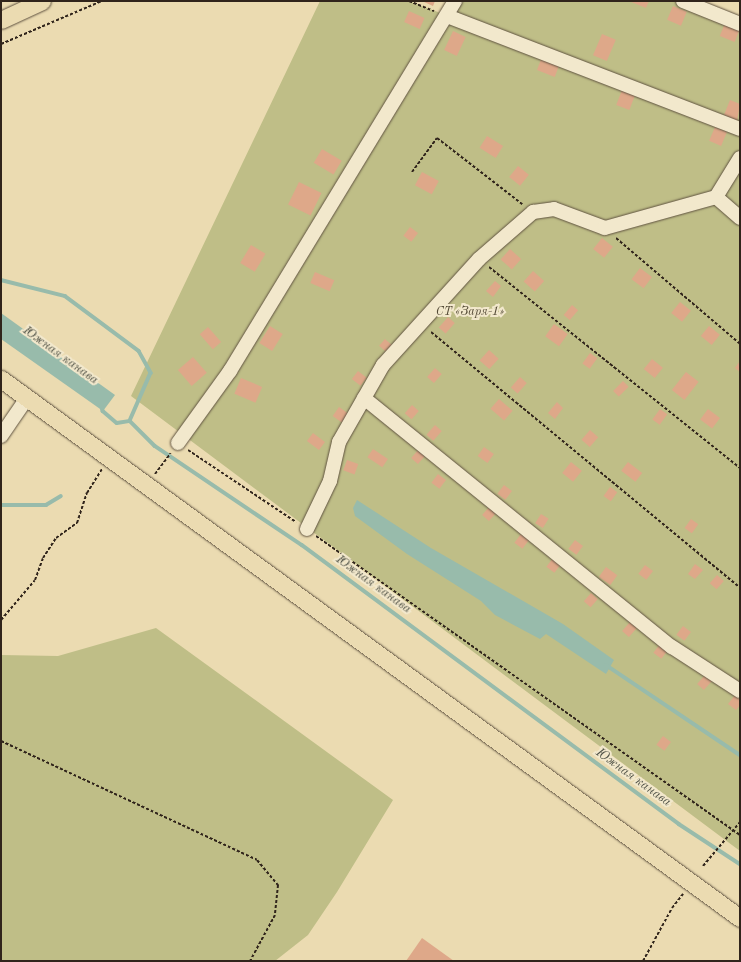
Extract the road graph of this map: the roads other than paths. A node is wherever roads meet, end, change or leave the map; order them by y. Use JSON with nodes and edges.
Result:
{"nodes":[{"id":1,"x":42,"y":1,"type":"edge"},
{"id":2,"x":455,"y":1,"type":"edge"},
{"id":3,"x":683,"y":1,"type":"edge"},
{"id":4,"x":448,"y":16,"type":"junction"},
{"id":5,"x":1,"y":20,"type":"edge"},
{"id":6,"x":740,"y":24,"type":"edge"},
{"id":7,"x":740,"y":129,"type":"edge"},
{"id":8,"x":740,"y":158,"type":"edge"},
{"id":9,"x":716,"y":197,"type":"junction"},
{"id":10,"x":740,"y":218,"type":"edge"},
{"id":11,"x":1,"y":379,"type":"edge"},
{"id":12,"x":28,"y":398,"type":"junction"},
{"id":13,"x":364,"y":398,"type":"junction"},
{"id":14,"x":1,"y":436,"type":"edge"},
{"id":15,"x":178,"y":443,"type":"road end"},
{"id":16,"x":307,"y":529,"type":"road end"},
{"id":17,"x":740,"y":691,"type":"edge"},
{"id":18,"x":740,"y":918,"type":"edge"}],
"edges":[{"from":1,"to":5,"type":"main road"},
{"from":2,"to":4,"type":"street"},
{"from":3,"to":6,"type":"street"},
{"from":4,"to":7,"type":"street"},
{"from":4,"to":15,"type":"street"},
{"from":8,"to":9,"type":"street"},
{"from":9,"to":10,"type":"street"},
{"from":9,"to":13,"type":"street"},
{"from":11,"to":12,"type":"main road"},
{"from":12,"to":14,"type":"street"},
{"from":12,"to":18,"type":"main road"},
{"from":13,"to":16,"type":"street"},
{"from":13,"to":17,"type":"street"}]}
